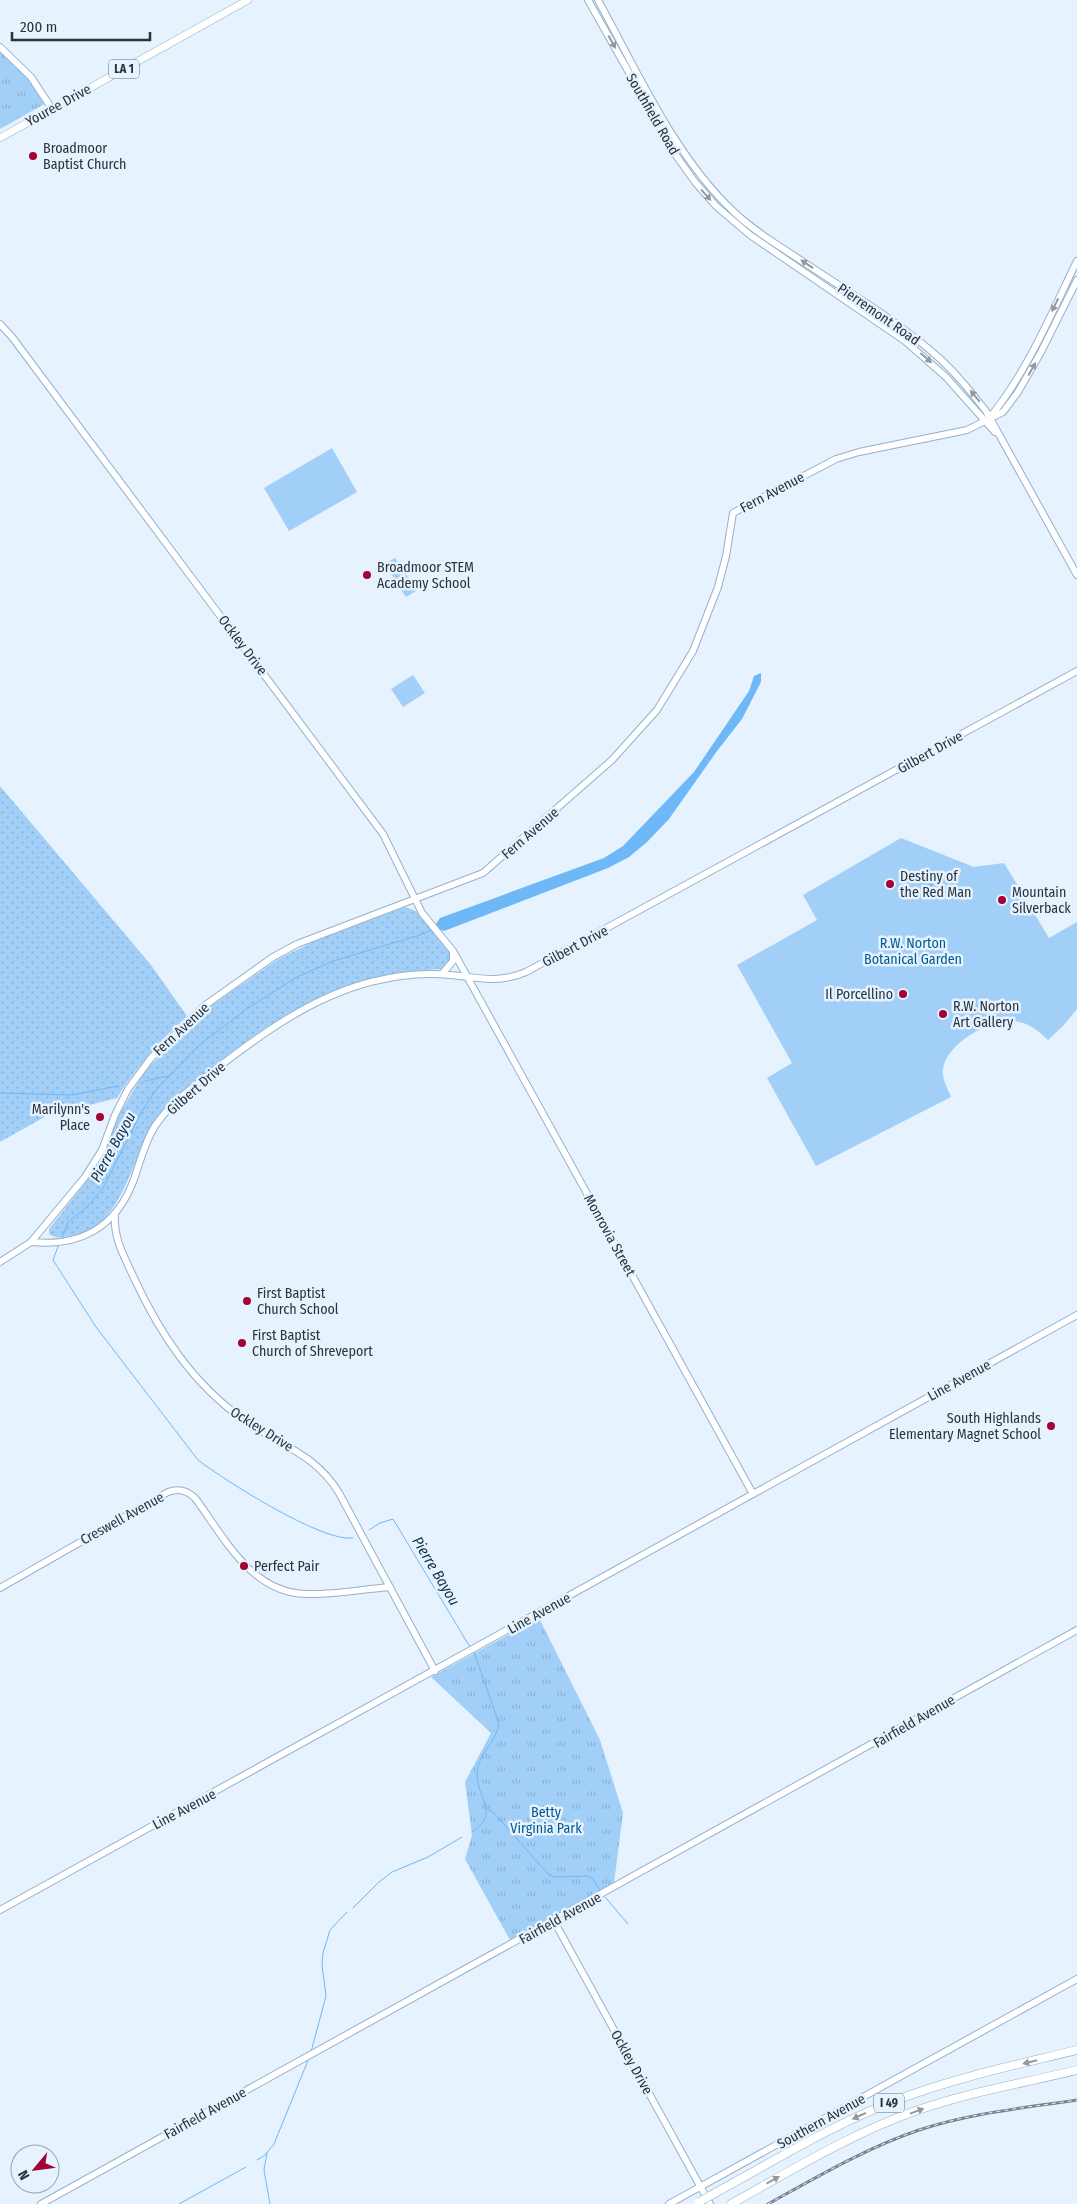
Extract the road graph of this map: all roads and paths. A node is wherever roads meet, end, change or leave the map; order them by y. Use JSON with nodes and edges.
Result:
{"nodes":[{"id":1,"x":248,"y":0,"type":"edge"},
{"id":2,"x":588,"y":0,"type":"edge"},
{"id":3,"x":598,"y":0,"type":"edge"},
{"id":4,"x":0,"y":47,"type":"edge"},
{"id":5,"x":635,"y":68,"type":"junction"},
{"id":6,"x":628,"y":72,"type":"junction"},
{"id":7,"x":52,"y":109,"type":"junction"},
{"id":8,"x":661,"y":114,"type":"junction"},
{"id":9,"x":654,"y":118,"type":"junction"},
{"id":10,"x":0,"y":138,"type":"edge"},
{"id":11,"x":696,"y":170,"type":"junction"},
{"id":12,"x":690,"y":174,"type":"junction"},
{"id":13,"x":735,"y":213,"type":"joint"},
{"id":14,"x":730,"y":218,"type":"joint"},
{"id":15,"x":1077,"y":261,"type":"edge"},
{"id":16,"x":829,"y":279,"type":"junction"},
{"id":17,"x":1077,"y":280,"type":"edge"},
{"id":18,"x":825,"y":287,"type":"junction"},
{"id":19,"x":0,"y":324,"type":"edge"},
{"id":20,"x":904,"y":331,"type":"junction"},
{"id":21,"x":900,"y":336,"type":"junction"},
{"id":22,"x":987,"y":419,"type":"junction"},
{"id":23,"x":1077,"y":574,"type":"edge"},
{"id":24,"x":1077,"y":671,"type":"edge"},
{"id":25,"x":415,"y":900,"type":"junction"},
{"id":26,"x":451,"y":948,"type":"junction"},
{"id":27,"x":442,"y":974,"type":"junction"},
{"id":28,"x":467,"y":977,"type":"junction"},
{"id":29,"x":115,"y":1214,"type":"junction"},
{"id":30,"x":31,"y":1242,"type":"junction"},
{"id":31,"x":0,"y":1262,"type":"edge"},
{"id":32,"x":1077,"y":1315,"type":"edge"},
{"id":33,"x":754,"y":1494,"type":"junction"},
{"id":34,"x":390,"y":1587,"type":"junction"},
{"id":35,"x":0,"y":1588,"type":"edge"},
{"id":36,"x":1077,"y":1630,"type":"edge"},
{"id":37,"x":435,"y":1671,"type":"junction"},
{"id":38,"x":0,"y":1910,"type":"edge"},
{"id":39,"x":554,"y":1921,"type":"junction"},
{"id":40,"x":1077,"y":1980,"type":"edge"},
{"id":41,"x":1077,"y":2050,"type":"edge"},
{"id":42,"x":1077,"y":2070,"type":"edge"},
{"id":43,"x":701,"y":2187,"type":"junction"},
{"id":44,"x":697,"y":2203,"type":"edge"},
{"id":45,"x":41,"y":2204,"type":"edge"},
{"id":46,"x":669,"y":2204,"type":"edge"},
{"id":47,"x":710,"y":2204,"type":"edge"},
{"id":48,"x":731,"y":2204,"type":"edge"}],
"edges":[{"from":1,"to":7,"type":"main road","name":"Youree Drive","number":"LA 1"},
{"from":2,"to":6,"type":"street","name":"Southfield Road","one_way":true},
{"from":3,"to":5,"type":"street","name":"Southfield Road"},
{"from":4,"to":7,"type":"street"},
{"from":5,"to":6,"type":"street"},
{"from":5,"to":8,"type":"street","name":"Southfield Road"},
{"from":6,"to":9,"type":"street","name":"Southfield Road"},
{"from":7,"to":10,"type":"main road","name":"Youree Drive","number":"LA 1"},
{"from":8,"to":9,"type":"street"},
{"from":8,"to":11,"type":"street","name":"Southfield Road"},
{"from":9,"to":12,"type":"street","name":"Southfield Road"},
{"from":11,"to":12,"type":"street"},
{"from":11,"to":13,"type":"street","name":"Southfield Road"},
{"from":12,"to":14,"type":"street","name":"Southfield Road","one_way":true},
{"from":16,"to":13,"type":"street","name":"Pierremont Road","one_way":true},
{"from":14,"to":18,"type":"street","name":"Pierremont Road"},
{"from":15,"to":22,"type":"street","one_way":true},
{"from":16,"to":18,"type":"street"},
{"from":16,"to":20,"type":"street","name":"Pierremont Road"},
{"from":22,"to":17,"type":"street","name":"Fern Avenue","one_way":true},
{"from":18,"to":21,"type":"street","name":"Pierremont Road"},
{"from":19,"to":25,"type":"street","name":"Ockley Drive"},
{"from":20,"to":21,"type":"street"},
{"from":22,"to":20,"type":"street","name":"Pierremont Road","one_way":true},
{"from":21,"to":22,"type":"street","name":"Pierremont Road","one_way":true},
{"from":22,"to":23,"type":"street","name":"Pierremont Road"},
{"from":22,"to":25,"type":"street","name":"Fern Avenue"},
{"from":24,"to":28,"type":"street","name":"Gilbert Drive"},
{"from":25,"to":26,"type":"street","name":"Ockley Drive"},
{"from":25,"to":30,"type":"street","name":"Fern Avenue"},
{"from":26,"to":27,"type":"street"},
{"from":26,"to":28,"type":"street","name":"Ockley Drive"},
{"from":27,"to":28,"type":"street","name":"Gilbert Drive"},
{"from":27,"to":29,"type":"street","name":"Gilbert Drive"},
{"from":28,"to":33,"type":"street","name":"Monrovia Street"},
{"from":29,"to":30,"type":"street"},
{"from":29,"to":34,"type":"street","name":"Ockley Drive"},
{"from":30,"to":31,"type":"street"},
{"from":32,"to":33,"type":"street","name":"Line Avenue"},
{"from":33,"to":37,"type":"street","name":"Line Avenue"},
{"from":34,"to":35,"type":"street","name":"Creswell Avenue"},
{"from":34,"to":37,"type":"street","name":"Ockley Drive"},
{"from":36,"to":39,"type":"street","name":"Fairfield Avenue"},
{"from":37,"to":38,"type":"street","name":"Line Avenue"},
{"from":39,"to":43,"type":"street","name":"Ockley Drive"},
{"from":39,"to":45,"type":"street","name":"Fairfield Avenue"},
{"from":40,"to":43,"type":"street","name":"Southern Avenue"},
{"from":41,"to":44,"type":"highway","number":"I 49","one_way":true,"bridge":true},
{"from":48,"to":42,"type":"highway","number":"I 49","one_way":true},
{"from":43,"to":46,"type":"street","name":"Southern Avenue"},
{"from":43,"to":47,"type":"street","name":"Ockley Drive"}]}
